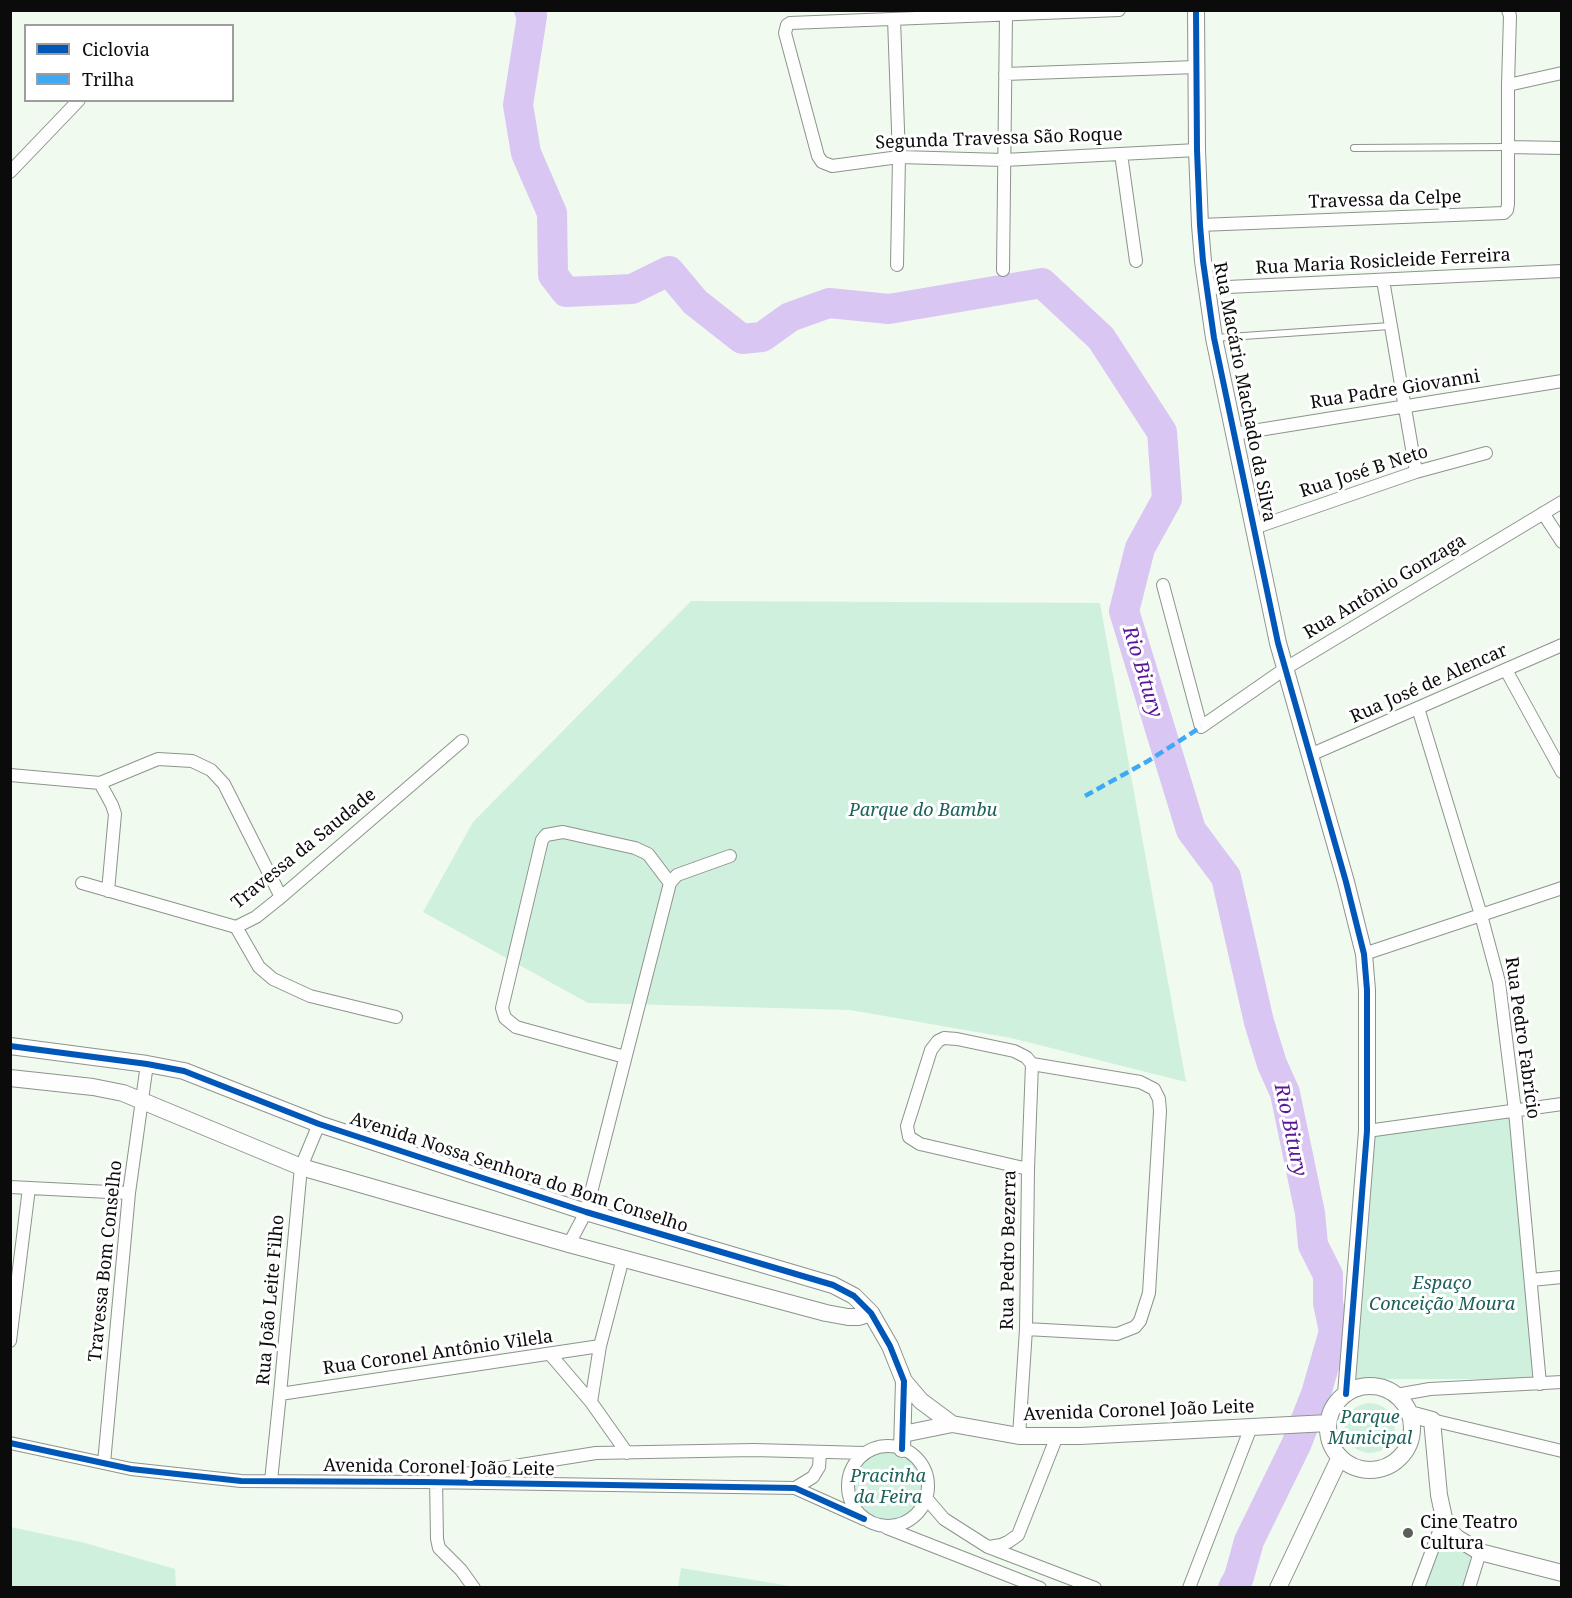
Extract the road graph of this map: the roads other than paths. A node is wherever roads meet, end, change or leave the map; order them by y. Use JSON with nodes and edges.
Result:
{"nodes":[{"id":1,"x":1119,"y":10,"type":"edge"},
{"id":2,"x":1196,"y":10,"type":"edge"},
{"id":3,"x":1508,"y":10,"type":"edge"},
{"id":4,"x":1006,"y":15,"type":"junction"},
{"id":5,"x":894,"y":19,"type":"junction"},
{"id":6,"x":1196,"y":67,"type":"junction"},
{"id":7,"x":1562,"y":73,"type":"edge"},
{"id":8,"x":1005,"y":74,"type":"junction"},
{"id":9,"x":1508,"y":85,"type":"junction"},
{"id":10,"x":77,"y":102,"type":"edge"},
{"id":11,"x":1507,"y":147,"type":"junction"},
{"id":12,"x":1354,"y":148,"type":"dead end"},
{"id":13,"x":1562,"y":148,"type":"edge"},
{"id":14,"x":1197,"y":150,"type":"junction"},
{"id":15,"x":1121,"y":154,"type":"junction"},
{"id":16,"x":899,"y":157,"type":"junction"},
{"id":17,"x":1004,"y":160,"type":"junction"},
{"id":18,"x":10,"y":172,"type":"edge"},
{"id":19,"x":1200,"y":225,"type":"junction"},
{"id":20,"x":1136,"y":261,"type":"dead end"},
{"id":21,"x":897,"y":265,"type":"dead end"},
{"id":22,"x":1003,"y":270,"type":"dead end"},
{"id":23,"x":1562,"y":271,"type":"edge"},
{"id":24,"x":1383,"y":280,"type":"junction"},
{"id":25,"x":1207,"y":288,"type":"junction"},
{"id":26,"x":1390,"y":326,"type":"junction"},
{"id":27,"x":1214,"y":338,"type":"junction"},
{"id":28,"x":1562,"y":381,"type":"edge"},
{"id":29,"x":1404,"y":407,"type":"junction"},
{"id":30,"x":1234,"y":434,"type":"junction"},
{"id":31,"x":1486,"y":453,"type":"dead end"},
{"id":32,"x":1416,"y":472,"type":"junction"},
{"id":33,"x":1562,"y":502,"type":"edge"},
{"id":34,"x":1544,"y":513,"type":"junction"},
{"id":35,"x":1254,"y":528,"type":"junction"},
{"id":36,"x":1562,"y":542,"type":"edge"},
{"id":37,"x":1163,"y":585,"type":"dead end"},
{"id":38,"x":1562,"y":645,"type":"edge"},
{"id":39,"x":1286,"y":668,"type":"junction"},
{"id":40,"x":1506,"y":670,"type":"junction"},
{"id":41,"x":1418,"y":708,"type":"junction"},
{"id":42,"x":462,"y":741,"type":"dead end"},
{"id":43,"x":1310,"y":755,"type":"junction"},
{"id":44,"x":1562,"y":772,"type":"edge"},
{"id":45,"x":10,"y":775,"type":"edge"},
{"id":46,"x":100,"y":783,"type":"junction"},
{"id":47,"x":730,"y":856,"type":"dead end"},
{"id":48,"x":82,"y":883,"type":"dead end"},
{"id":49,"x":670,"y":883,"type":"junction"},
{"id":50,"x":1562,"y":888,"type":"edge"},
{"id":51,"x":108,"y":891,"type":"junction"},
{"id":52,"x":281,"y":897,"type":"junction"},
{"id":53,"x":1481,"y":915,"type":"junction"},
{"id":54,"x":236,"y":927,"type":"junction"},
{"id":55,"x":1364,"y":954,"type":"junction"},
{"id":56,"x":396,"y":1017,"type":"dead end"},
{"id":57,"x":10,"y":1046,"type":"edge"},
{"id":58,"x":625,"y":1057,"type":"junction"},
{"id":59,"x":147,"y":1064,"type":"junction"},
{"id":60,"x":1032,"y":1064,"type":"junction"},
{"id":61,"x":10,"y":1078,"type":"edge"},
{"id":62,"x":143,"y":1101,"type":"junction"},
{"id":63,"x":1562,"y":1104,"type":"edge"},
{"id":64,"x":1515,"y":1111,"type":"junction"},
{"id":65,"x":319,"y":1124,"type":"junction"},
{"id":66,"x":1367,"y":1131,"type":"junction"},
{"id":67,"x":301,"y":1167,"type":"junction"},
{"id":68,"x":1028,"y":1169,"type":"junction"},
{"id":69,"x":10,"y":1187,"type":"edge"},
{"id":70,"x":29,"y":1188,"type":"junction"},
{"id":71,"x":129,"y":1193,"type":"junction"},
{"id":72,"x":586,"y":1212,"type":"junction"},
{"id":73,"x":569,"y":1244,"type":"junction"},
{"id":74,"x":623,"y":1258,"type":"junction"},
{"id":75,"x":1562,"y":1277,"type":"edge"},
{"id":76,"x":1531,"y":1280,"type":"junction"},
{"id":77,"x":871,"y":1313,"type":"junction"},
{"id":78,"x":1026,"y":1329,"type":"junction"},
{"id":79,"x":10,"y":1341,"type":"edge"},
{"id":80,"x":600,"y":1346,"type":"junction"},
{"id":81,"x":550,"y":1354,"type":"junction"},
{"id":82,"x":904,"y":1381,"type":"junction"},
{"id":83,"x":1562,"y":1382,"type":"edge"},
{"id":84,"x":1540,"y":1384,"type":"junction"},
{"id":85,"x":280,"y":1394,"type":"junction"},
{"id":86,"x":1346,"y":1394,"type":"junction"},
{"id":87,"x":1396,"y":1395,"type":"junction"},
{"id":88,"x":591,"y":1402,"type":"junction"},
{"id":89,"x":1410,"y":1414,"type":"junction"},
{"id":90,"x":1432,"y":1420,"type":"junction"},
{"id":91,"x":1322,"y":1423,"type":"junction"},
{"id":92,"x":952,"y":1424,"type":"junction"},
{"id":93,"x":1259,"y":1426,"type":"junction"},
{"id":94,"x":1019,"y":1436,"type":"junction"},
{"id":95,"x":1057,"y":1436,"type":"junction"},
{"id":96,"x":903,"y":1441,"type":"junction"},
{"id":97,"x":10,"y":1443,"type":"edge"},
{"id":98,"x":1562,"y":1451,"type":"edge"},
{"id":99,"x":627,"y":1453,"type":"junction"},
{"id":100,"x":820,"y":1453,"type":"junction"},
{"id":101,"x":865,"y":1453,"type":"junction"},
{"id":102,"x":1340,"y":1457,"type":"junction"},
{"id":103,"x":104,"y":1463,"type":"junction"},
{"id":104,"x":271,"y":1481,"type":"junction"},
{"id":105,"x":432,"y":1481,"type":"junction"},
{"id":106,"x":795,"y":1488,"type":"junction"},
{"id":107,"x":926,"y":1498,"type":"junction"},
{"id":108,"x":1444,"y":1518,"type":"junction"},
{"id":109,"x":864,"y":1519,"type":"junction"},
{"id":110,"x":883,"y":1526,"type":"junction"},
{"id":111,"x":987,"y":1547,"type":"junction"},
{"id":112,"x":1480,"y":1552,"type":"junction"},
{"id":113,"x":1562,"y":1574,"type":"edge"},
{"id":114,"x":474,"y":1587,"type":"edge"},
{"id":115,"x":1040,"y":1587,"type":"edge"},
{"id":116,"x":1095,"y":1587,"type":"edge"},
{"id":117,"x":1189,"y":1587,"type":"edge"},
{"id":118,"x":1278,"y":1587,"type":"edge"},
{"id":119,"x":1418,"y":1587,"type":"edge"},
{"id":120,"x":1469,"y":1587,"type":"edge"}],
"edges":[{"from":1,"to":4,"type":"street"},
{"from":2,"to":6,"type":"street","name":"Rua Macário Machado da Silva"},
{"from":3,"to":9,"type":"street"},
{"from":4,"to":5,"type":"street"},
{"from":4,"to":8,"type":"street"},
{"from":5,"to":16,"type":"street"},
{"from":5,"to":16,"type":"street","name":"Segunda Travessa São Roque"},
{"from":6,"to":8,"type":"street"},
{"from":6,"to":14,"type":"street","name":"Rua Macário Machado da Silva"},
{"from":7,"to":9,"type":"street"},
{"from":8,"to":17,"type":"street"},
{"from":9,"to":11,"type":"street"},
{"from":10,"to":18,"type":"street"},
{"from":11,"to":12,"type":"lane"},
{"from":11,"to":13,"type":"street"},
{"from":11,"to":19,"type":"street","name":"Travessa da Celpe"},
{"from":14,"to":15,"type":"street","name":"Segunda Travessa São Roque"},
{"from":14,"to":19,"type":"street","name":"Rua Macário Machado da Silva"},
{"from":15,"to":17,"type":"street","name":"Segunda Travessa São Roque"},
{"from":15,"to":20,"type":"street"},
{"from":16,"to":17,"type":"street","name":"Segunda Travessa São Roque"},
{"from":16,"to":21,"type":"street"},
{"from":17,"to":22,"type":"street"},
{"from":19,"to":25,"type":"street","name":"Rua Macário Machado da Silva"},
{"from":23,"to":24,"type":"street","name":"Rua Maria Rosicleide Ferreira"},
{"from":24,"to":25,"type":"street","name":"Rua Maria Rosicleide Ferreira"},
{"from":24,"to":26,"type":"street"},
{"from":25,"to":27,"type":"street","name":"Rua Macário Machado da Silva"},
{"from":26,"to":27,"type":"lane"},
{"from":26,"to":29,"type":"street"},
{"from":27,"to":30,"type":"street","name":"Rua Macário Machado da Silva"},
{"from":28,"to":29,"type":"street","name":"Rua Padre Giovanni"},
{"from":29,"to":30,"type":"street","name":"Rua Padre Giovanni"},
{"from":29,"to":32,"type":"street"},
{"from":30,"to":35,"type":"street","name":"Rua Macário Machado da Silva"},
{"from":31,"to":32,"type":"street","name":"Rua José B Neto"},
{"from":32,"to":35,"type":"street","name":"Rua José B Neto"},
{"from":33,"to":34,"type":"street","name":"Rua Antônio Gonzaga"},
{"from":34,"to":36,"type":"street"},
{"from":34,"to":39,"type":"street","name":"Rua Antônio Gonzaga"},
{"from":35,"to":39,"type":"street","name":"Rua Macário Machado da Silva"},
{"from":37,"to":39,"type":"street","name":"Rua Antônio Gonzaga"},
{"from":38,"to":40,"type":"street","name":"Rua José de Alencar"},
{"from":39,"to":43,"type":"street","name":"Rua Macário Machado da Silva"},
{"from":40,"to":41,"type":"street","name":"Rua José de Alencar"},
{"from":40,"to":44,"type":"street"},
{"from":41,"to":43,"type":"street","name":"Rua José de Alencar"},
{"from":41,"to":53,"type":"street","name":"Rua Pedro Fabrício"},
{"from":42,"to":52,"type":"street","name":"Travessa da Saudade"},
{"from":43,"to":55,"type":"street","name":"Rua Macário Machado da Silva"},
{"from":45,"to":46,"type":"street"},
{"from":46,"to":51,"type":"street"},
{"from":46,"to":52,"type":"street"},
{"from":47,"to":49,"type":"street"},
{"from":48,"to":51,"type":"street","name":"Travessa da Saudade"},
{"from":49,"to":58,"type":"street"},
{"from":49,"to":58,"type":"street"},
{"from":50,"to":53,"type":"street"},
{"from":51,"to":54,"type":"street","name":"Travessa da Saudade"},
{"from":52,"to":54,"type":"street","name":"Travessa da Saudade"},
{"from":53,"to":55,"type":"street"},
{"from":53,"to":64,"type":"street","name":"Rua Pedro Fabrício"},
{"from":54,"to":56,"type":"street"},
{"from":55,"to":66,"type":"street","name":"Rua Macário Machado da Silva"},
{"from":57,"to":59,"type":"street","name":"Avenida Nossa Senhora do Bom Conselho"},
{"from":58,"to":72,"type":"street"},
{"from":59,"to":62,"type":"street","name":"Travessa Bom Conselho"},
{"from":59,"to":65,"type":"street","name":"Avenida Nossa Senhora do Bom Conselho"},
{"from":60,"to":68,"type":"street","name":"Rua Pedro Bezerra"},
{"from":60,"to":68,"type":"street"},
{"from":60,"to":78,"type":"street"},
{"from":61,"to":62,"type":"street"},
{"from":62,"to":67,"type":"street"},
{"from":62,"to":71,"type":"street","name":"Travessa Bom Conselho"},
{"from":63,"to":64,"type":"street"},
{"from":64,"to":66,"type":"street"},
{"from":64,"to":76,"type":"street","name":"Rua Pedro Fabrício"},
{"from":65,"to":67,"type":"street","name":"Rua João Leite Filho"},
{"from":65,"to":72,"type":"street","name":"Avenida Nossa Senhora do Bom Conselho"},
{"from":66,"to":86,"type":"street","name":"Rua Macário Machado da Silva"},
{"from":67,"to":73,"type":"street"},
{"from":67,"to":85,"type":"street","name":"Rua João Leite Filho"},
{"from":68,"to":78,"type":"street","name":"Rua Pedro Bezerra"},
{"from":69,"to":70,"type":"street"},
{"from":70,"to":71,"type":"street"},
{"from":70,"to":79,"type":"street"},
{"from":71,"to":103,"type":"street","name":"Travessa Bom Conselho"},
{"from":72,"to":73,"type":"street"},
{"from":72,"to":77,"type":"street","name":"Avenida Nossa Senhora do Bom Conselho"},
{"from":73,"to":74,"type":"street"},
{"from":74,"to":77,"type":"street"},
{"from":74,"to":80,"type":"street"},
{"from":75,"to":76,"type":"street"},
{"from":76,"to":84,"type":"street","name":"Rua Pedro Fabrício"},
{"from":77,"to":82,"type":"street","name":"Avenida Nossa Senhora do Bom Conselho"},
{"from":78,"to":94,"type":"street","name":"Rua Pedro Bezerra"},
{"from":80,"to":81,"type":"street","name":"Rua Coronel Antônio Vilela"},
{"from":80,"to":88,"type":"street"},
{"from":81,"to":85,"type":"street","name":"Rua Coronel Antônio Vilela"},
{"from":81,"to":88,"type":"street"},
{"from":82,"to":92,"type":"street","name":"Avenida Coronel João Leite"},
{"from":82,"to":96,"type":"street","name":"Avenida Nossa Senhora do Bom Conselho"},
{"from":83,"to":84,"type":"street"},
{"from":84,"to":87,"type":"street"},
{"from":85,"to":104,"type":"street","name":"Rua João Leite Filho"},
{"from":86,"to":87,"type":"street"},
{"from":86,"to":91,"type":"street"},
{"from":87,"to":89,"type":"street"},
{"from":88,"to":99,"type":"street"},
{"from":89,"to":90,"type":"street"},
{"from":89,"to":102,"type":"street"},
{"from":90,"to":98,"type":"street"},
{"from":90,"to":108,"type":"street"},
{"from":91,"to":93,"type":"street","name":"Avenida Coronel João Leite"},
{"from":91,"to":102,"type":"street"},
{"from":92,"to":94,"type":"street","name":"Avenida Coronel João Leite"},
{"from":92,"to":96,"type":"street","name":"Avenida Coronel João Leite"},
{"from":93,"to":95,"type":"street","name":"Avenida Coronel João Leite"},
{"from":93,"to":117,"type":"street"},
{"from":94,"to":95,"type":"street","name":"Avenida Coronel João Leite"},
{"from":95,"to":111,"type":"street"},
{"from":96,"to":101,"type":"street"},
{"from":96,"to":107,"type":"street"},
{"from":97,"to":103,"type":"street","name":"Avenida Coronel João Leite"},
{"from":99,"to":100,"type":"street","name":"Avenida Coronel João Leite"},
{"from":99,"to":105,"type":"street","name":"Avenida Coronel João Leite"},
{"from":100,"to":101,"type":"street","name":"Avenida Coronel João Leite"},
{"from":100,"to":106,"type":"street"},
{"from":101,"to":109,"type":"street"},
{"from":102,"to":118,"type":"street"},
{"from":103,"to":104,"type":"street","name":"Avenida Coronel João Leite"},
{"from":104,"to":105,"type":"street","name":"Avenida Coronel João Leite"},
{"from":105,"to":106,"type":"street","name":"Avenida Coronel João Leite"},
{"from":105,"to":114,"type":"street"},
{"from":106,"to":109,"type":"street","name":"Avenida Coronel João Leite"},
{"from":107,"to":110,"type":"street"},
{"from":107,"to":111,"type":"street"},
{"from":108,"to":112,"type":"street"},
{"from":108,"to":119,"type":"street"},
{"from":109,"to":110,"type":"street"},
{"from":110,"to":115,"type":"street"},
{"from":111,"to":116,"type":"street"},
{"from":112,"to":113,"type":"street"},
{"from":112,"to":120,"type":"street"}]}
